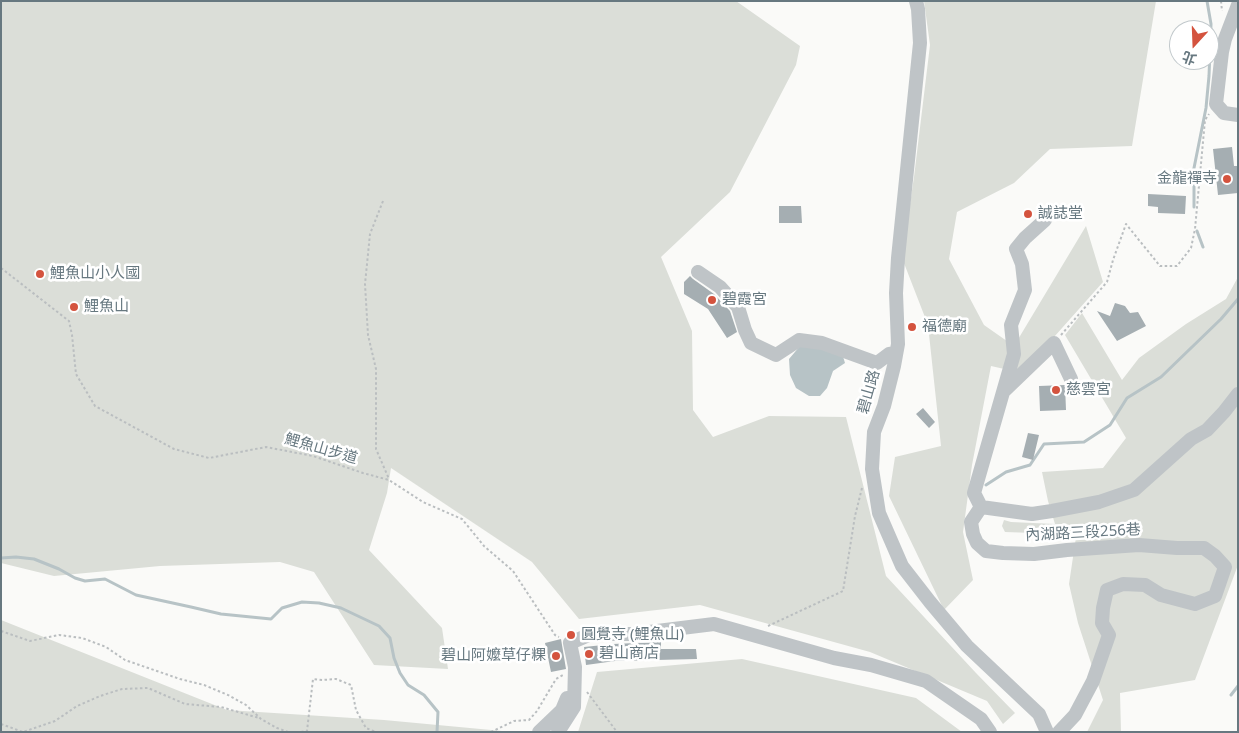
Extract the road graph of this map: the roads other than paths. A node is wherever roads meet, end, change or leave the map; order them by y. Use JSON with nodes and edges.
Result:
{"nodes":[{"id":1,"x":916,"y":1,"type":"edge"},
{"id":2,"x":1238,"y":5,"type":"edge"},
{"id":3,"x":1238,"y":115,"type":"edge"},
{"id":4,"x":1045,"y":220,"type":"dead end"},
{"id":5,"x":698,"y":272,"type":"dead end"},
{"id":6,"x":896,"y":353,"type":"junction"},
{"id":7,"x":1071,"y":379,"type":"dead end"},
{"id":8,"x":1003,"y":392,"type":"junction"},
{"id":9,"x":1238,"y":394,"type":"edge"},
{"id":10,"x":981,"y":507,"type":"junction"},
{"id":11,"x":575,"y":675,"type":"junction"},
{"id":12,"x":539,"y":732,"type":"edge"},
{"id":13,"x":558,"y":732,"type":"edge"},
{"id":14,"x":990,"y":732,"type":"edge"},
{"id":15,"x":1047,"y":732,"type":"edge"},
{"id":16,"x":1059,"y":732,"type":"edge"}],
"edges":[{"from":1,"to":6,"type":"street","name":"碧山路"},
{"from":2,"to":3,"type":"street"},
{"from":4,"to":8,"type":"street"},
{"from":5,"to":6,"type":"street"},
{"from":6,"to":15,"type":"street","name":"碧山路"},
{"from":7,"to":8,"type":"street"},
{"from":8,"to":10,"type":"street"},
{"from":9,"to":10,"type":"street","name":"內湖路三段256巷"},
{"from":10,"to":16,"type":"street","name":"內湖路三段256巷"},
{"from":11,"to":12,"type":"street"},
{"from":11,"to":13,"type":"street"},
{"from":11,"to":14,"type":"street"}]}
